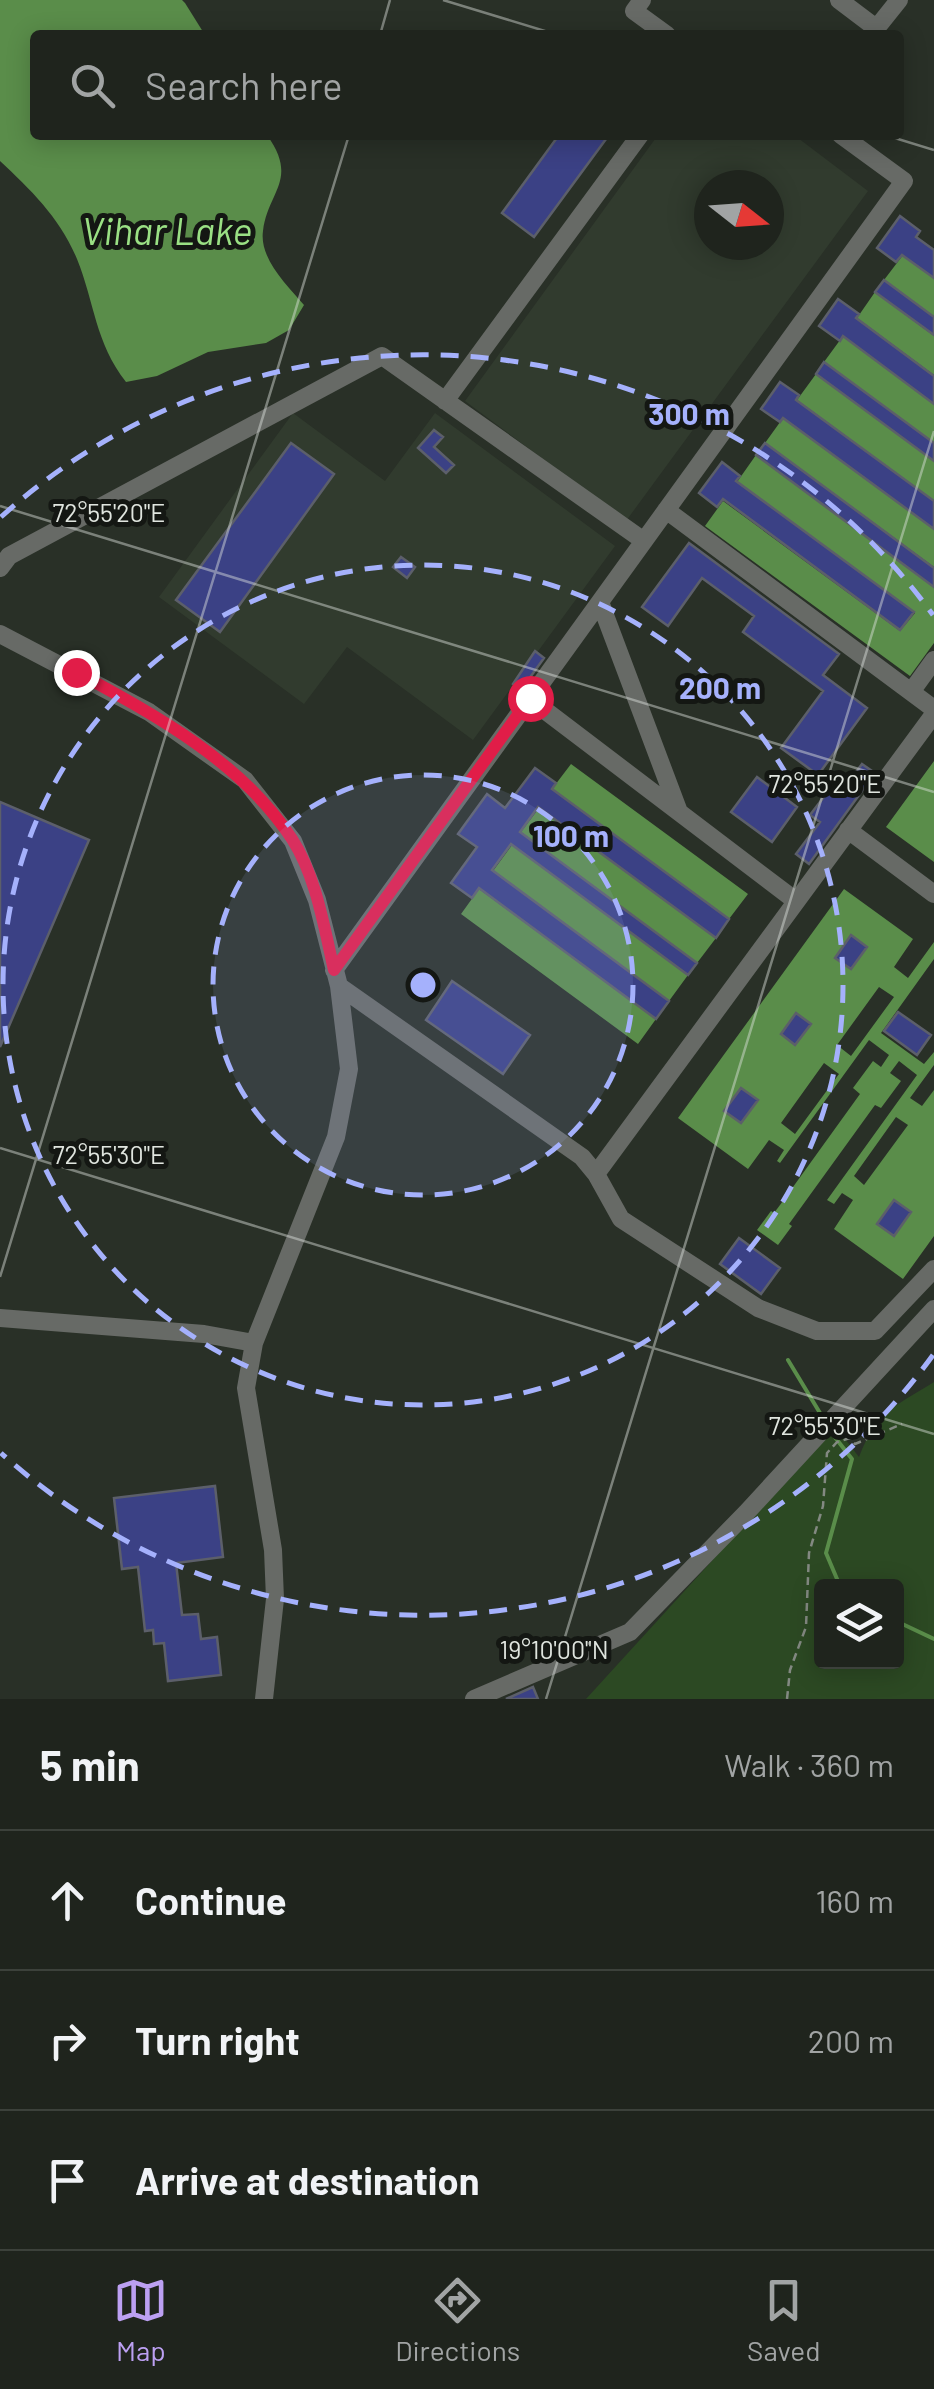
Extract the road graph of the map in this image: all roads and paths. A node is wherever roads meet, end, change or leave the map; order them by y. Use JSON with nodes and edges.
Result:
{"nodes":[{"id":1,"x":642,"y":0,"type":"edge"},
{"id":2,"x":839,"y":0,"type":"edge"},
{"id":3,"x":899,"y":0,"type":"edge"},
{"id":4,"x":660,"y":30,"type":"edge"},
{"id":5,"x":872,"y":30,"type":"edge"},
{"id":6,"x":874,"y":30,"type":"edge"},
{"id":7,"x":636,"y":140,"type":"edge"},
{"id":8,"x":848,"y":140,"type":"edge"},
{"id":9,"x":445,"y":401,"type":"junction"},
{"id":10,"x":666,"y":510,"type":"junction"},
{"id":11,"x":644,"y":541,"type":"junction"},
{"id":12,"x":0,"y":568,"type":"edge"},
{"id":13,"x":600,"y":602,"type":"junction"},
{"id":14,"x":0,"y":634,"type":"edge"},
{"id":15,"x":934,"y":660,"type":"edge"},
{"id":16,"x":911,"y":692,"type":"junction"},
{"id":17,"x":530,"y":698,"type":"junction"},
{"id":18,"x":934,"y":712,"type":"edge"},
{"id":19,"x":679,"y":812,"type":"junction"},
{"id":20,"x":848,"y":830,"type":"junction"},
{"id":21,"x":934,"y":894,"type":"edge"},
{"id":22,"x":796,"y":901,"type":"junction"},
{"id":23,"x":337,"y":978,"type":"junction"},
{"id":24,"x":596,"y":1174,"type":"junction"},
{"id":25,"x":934,"y":1269,"type":"edge"},
{"id":26,"x":934,"y":1309,"type":"edge"},
{"id":27,"x":0,"y":1318,"type":"edge"},
{"id":28,"x":254,"y":1343,"type":"junction"},
{"id":29,"x":902,"y":1424,"type":"dead end"},
{"id":30,"x":264,"y":1699,"type":"edge"},
{"id":31,"x":474,"y":1699,"type":"edge"},
{"id":32,"x":787,"y":1699,"type":"edge"}],
"edges":[{"from":1,"to":4,"type":"lane"},
{"from":2,"to":5,"type":"lane"},
{"from":3,"to":6,"type":"lane"},
{"from":7,"to":9,"type":"lane"},
{"from":8,"to":10,"type":"lane"},
{"from":9,"to":11,"type":"lane"},
{"from":9,"to":12,"type":"lane"},
{"from":10,"to":11,"type":"lane"},
{"from":10,"to":16,"type":"lane"},
{"from":11,"to":13,"type":"lane"},
{"from":13,"to":17,"type":"lane"},
{"from":13,"to":19,"type":"lane"},
{"from":14,"to":23,"type":"lane"},
{"from":15,"to":16,"type":"lane"},
{"from":16,"to":18,"type":"lane"},
{"from":17,"to":19,"type":"lane"},
{"from":17,"to":23,"type":"lane"},
{"from":18,"to":20,"type":"lane"},
{"from":19,"to":22,"type":"lane"},
{"from":20,"to":21,"type":"lane"},
{"from":20,"to":22,"type":"lane"},
{"from":22,"to":24,"type":"lane"},
{"from":23,"to":24,"type":"lane"},
{"from":23,"to":28,"type":"lane"},
{"from":24,"to":25,"type":"lane"},
{"from":26,"to":31,"type":"lane"},
{"from":27,"to":28,"type":"lane"},
{"from":28,"to":30,"type":"lane"},
{"from":29,"to":32,"type":"path"}]}
